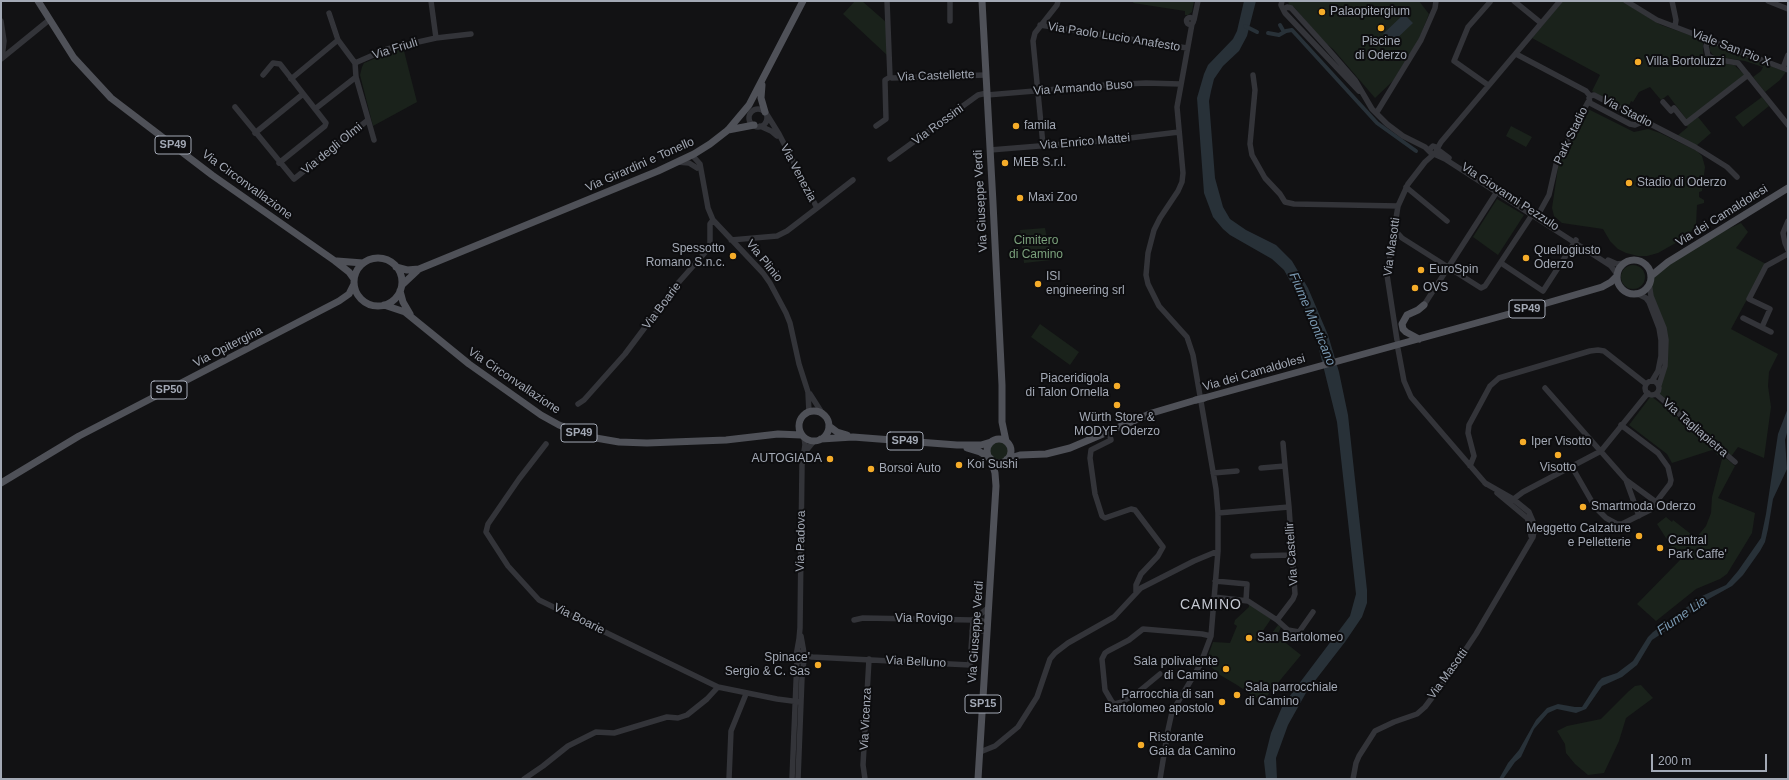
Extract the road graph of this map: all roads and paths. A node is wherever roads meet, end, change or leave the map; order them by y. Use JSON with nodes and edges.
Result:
{"nodes":[{"id":1,"x":38,"y":1,"type":"edge"},
{"id":2,"x":431,"y":1,"type":"edge"},
{"id":3,"x":803,"y":1,"type":"edge"},
{"id":4,"x":887,"y":1,"type":"edge"},
{"id":5,"x":950,"y":1,"type":"edge"},
{"id":6,"x":982,"y":1,"type":"edge"},
{"id":7,"x":1058,"y":1,"type":"edge"},
{"id":8,"x":1198,"y":1,"type":"edge"},
{"id":9,"x":1282,"y":1,"type":"edge"},
{"id":10,"x":1436,"y":1,"type":"edge"},
{"id":11,"x":1490,"y":1,"type":"edge"},
{"id":12,"x":1514,"y":1,"type":"edge"},
{"id":13,"x":1560,"y":1,"type":"edge"},
{"id":14,"x":1626,"y":1,"type":"edge"},
{"id":15,"x":1672,"y":1,"type":"edge"},
{"id":16,"x":1768,"y":1,"type":"edge"},
{"id":17,"x":1284,"y":9,"type":"junction"},
{"id":18,"x":1788,"y":9,"type":"edge"},
{"id":19,"x":329,"y":13,"type":"dead end"},
{"id":20,"x":49,"y":20,"type":"junction"},
{"id":21,"x":1,"y":21,"type":"edge"},
{"id":22,"x":950,"y":21,"type":"dead end"},
{"id":23,"x":1541,"y":23,"type":"junction"},
{"id":24,"x":1040,"y":25,"type":"junction"},
{"id":25,"x":1675,"y":26,"type":"junction"},
{"id":26,"x":471,"y":34,"type":"dead end"},
{"id":27,"x":436,"y":38,"type":"junction"},
{"id":28,"x":1708,"y":38,"type":"junction"},
{"id":29,"x":338,"y":40,"type":"junction"},
{"id":30,"x":1187,"y":48,"type":"junction"},
{"id":31,"x":1329,"y":48,"type":"junction"},
{"id":32,"x":1323,"y":53,"type":"junction"},
{"id":33,"x":1516,"y":54,"type":"junction"},
{"id":34,"x":1788,"y":55,"type":"edge"},
{"id":35,"x":2,"y":58,"type":"edge"},
{"id":36,"x":355,"y":63,"type":"junction"},
{"id":37,"x":1785,"y":69,"type":"edge"},
{"id":38,"x":263,"y":75,"type":"dead end"},
{"id":39,"x":986,"y":75,"type":"junction"},
{"id":40,"x":1253,"y":75,"type":"dead end"},
{"id":41,"x":1748,"y":75,"type":"junction"},
{"id":42,"x":356,"y":77,"type":"junction"},
{"id":43,"x":890,"y":77,"type":"junction"},
{"id":44,"x":291,"y":79,"type":"junction"},
{"id":45,"x":1352,"y":80,"type":"junction"},
{"id":46,"x":762,"y":81,"type":"junction"},
{"id":47,"x":1180,"y":84,"type":"junction"},
{"id":48,"x":1488,"y":86,"type":"junction"},
{"id":49,"x":1038,"y":91,"type":"junction"},
{"id":50,"x":303,"y":94,"type":"junction"},
{"id":51,"x":987,"y":94,"type":"junction"},
{"id":52,"x":1591,"y":98,"type":"junction"},
{"id":53,"x":1663,"y":102,"type":"dead end"},
{"id":54,"x":234,"y":106,"type":"dead end"},
{"id":55,"x":315,"y":109,"type":"junction"},
{"id":56,"x":1377,"y":112,"type":"junction"},
{"id":57,"x":766,"y":113,"type":"junction"},
{"id":58,"x":1634,"y":115,"type":"junction"},
{"id":59,"x":368,"y":120,"type":"junction"},
{"id":60,"x":1644,"y":121,"type":"junction"},
{"id":61,"x":1629,"y":123,"type":"junction"},
{"id":62,"x":1788,"y":125,"type":"edge"},
{"id":63,"x":757,"y":126,"type":"junction"},
{"id":64,"x":876,"y":126,"type":"dead end"},
{"id":65,"x":728,"y":130,"type":"junction"},
{"id":66,"x":1179,"y":132,"type":"junction"},
{"id":67,"x":255,"y":133,"type":"junction"},
{"id":68,"x":780,"y":139,"type":"junction"},
{"id":69,"x":374,"y":140,"type":"dead end"},
{"id":70,"x":1043,"y":145,"type":"junction"},
{"id":71,"x":705,"y":148,"type":"junction"},
{"id":72,"x":1432,"y":149,"type":"junction"},
{"id":73,"x":990,"y":150,"type":"junction"},
{"id":74,"x":692,"y":155,"type":"junction"},
{"id":75,"x":890,"y":160,"type":"dead end"},
{"id":76,"x":677,"y":162,"type":"junction"},
{"id":77,"x":279,"y":163,"type":"junction"},
{"id":78,"x":699,"y":168,"type":"junction"},
{"id":79,"x":1737,"y":177,"type":"dead end"},
{"id":80,"x":853,"y":180,"type":"dead end"},
{"id":81,"x":1406,"y":187,"type":"junction"},
{"id":82,"x":1788,"y":188,"type":"edge"},
{"id":83,"x":1498,"y":191,"type":"junction"},
{"id":84,"x":1398,"y":206,"type":"junction"},
{"id":85,"x":817,"y":208,"type":"junction"},
{"id":86,"x":1535,"y":215,"type":"junction"},
{"id":87,"x":713,"y":220,"type":"junction"},
{"id":88,"x":1447,"y":221,"type":"dead end"},
{"id":89,"x":1788,"y":221,"type":"edge"},
{"id":90,"x":1394,"y":228,"type":"junction"},
{"id":91,"x":1402,"y":238,"type":"junction"},
{"id":92,"x":731,"y":240,"type":"junction"},
{"id":93,"x":1392,"y":240,"type":"junction"},
{"id":94,"x":1575,"y":241,"type":"junction"},
{"id":95,"x":1788,"y":250,"type":"edge"},
{"id":96,"x":1788,"y":254,"type":"edge"},
{"id":97,"x":335,"y":261,"type":"junction"},
{"id":98,"x":1668,"y":262,"type":"junction"},
{"id":99,"x":363,"y":263,"type":"junction"},
{"id":100,"x":1501,"y":263,"type":"junction"},
{"id":101,"x":1625,"y":263,"type":"junction"},
{"id":102,"x":1646,"y":266,"type":"junction"},
{"id":103,"x":396,"y":267,"type":"junction"},
{"id":104,"x":1448,"y":268,"type":"junction"},
{"id":105,"x":419,"y":269,"type":"junction"},
{"id":106,"x":1617,"y":275,"type":"junction"},
{"id":107,"x":1650,"y":279,"type":"junction"},
{"id":108,"x":354,"y":282,"type":"junction"},
{"id":109,"x":1602,"y":287,"type":"junction"},
{"id":110,"x":401,"y":288,"type":"junction"},
{"id":111,"x":1621,"y":288,"type":"junction"},
{"id":112,"x":1636,"y":293,"type":"junction"},
{"id":113,"x":363,"y":300,"type":"junction"},
{"id":114,"x":339,"y":302,"type":"junction"},
{"id":115,"x":384,"y":305,"type":"junction"},
{"id":116,"x":1424,"y":305,"type":"joint"},
{"id":117,"x":1743,"y":318,"type":"dead end"},
{"id":118,"x":416,"y":320,"type":"junction"},
{"id":119,"x":1762,"y":327,"type":"junction"},
{"id":120,"x":1771,"y":332,"type":"dead end"},
{"id":121,"x":1420,"y":339,"type":"junction"},
{"id":122,"x":1397,"y":340,"type":"dead end"},
{"id":123,"x":1398,"y":349,"type":"dead end"},
{"id":124,"x":1652,"y":381,"type":"junction"},
{"id":125,"x":1646,"y":384,"type":"junction"},
{"id":126,"x":1659,"y":385,"type":"junction"},
{"id":127,"x":1545,"y":388,"type":"dead end"},
{"id":128,"x":808,"y":392,"type":"junction"},
{"id":129,"x":1648,"y":393,"type":"junction"},
{"id":130,"x":1656,"y":394,"type":"junction"},
{"id":131,"x":1001,"y":401,"type":"junction"},
{"id":132,"x":578,"y":404,"type":"dead end"},
{"id":133,"x":809,"y":412,"type":"junction"},
{"id":134,"x":824,"y":416,"type":"junction"},
{"id":135,"x":799,"y":422,"type":"junction"},
{"id":136,"x":1621,"y":425,"type":"junction"},
{"id":137,"x":829,"y":426,"type":"junction"},
{"id":138,"x":1109,"y":432,"type":"junction"},
{"id":139,"x":778,"y":434,"type":"junction"},
{"id":140,"x":803,"y":436,"type":"junction"},
{"id":141,"x":853,"y":437,"type":"junction"},
{"id":142,"x":818,"y":440,"type":"junction"},
{"id":143,"x":992,"y":441,"type":"junction"},
{"id":144,"x":1008,"y":442,"type":"junction"},
{"id":145,"x":1283,"y":443,"type":"dead end"},
{"id":146,"x":546,"y":444,"type":"dead end"},
{"id":147,"x":957,"y":445,"type":"junction"},
{"id":148,"x":1601,"y":451,"type":"junction"},
{"id":149,"x":803,"y":454,"type":"junction"},
{"id":150,"x":1030,"y":454,"type":"junction"},
{"id":151,"x":990,"y":459,"type":"junction"},
{"id":152,"x":1006,"y":460,"type":"junction"},
{"id":153,"x":1734,"y":462,"type":"dead end"},
{"id":154,"x":1285,"y":466,"type":"junction"},
{"id":155,"x":1470,"y":466,"type":"junction"},
{"id":156,"x":1572,"y":467,"type":"junction"},
{"id":157,"x":1261,"y":468,"type":"dead end"},
{"id":158,"x":1236,"y":471,"type":"dead end"},
{"id":159,"x":1213,"y":473,"type":"junction"},
{"id":160,"x":1626,"y":480,"type":"junction"},
{"id":161,"x":1,"y":483,"type":"edge"},
{"id":162,"x":1485,"y":483,"type":"junction"},
{"id":163,"x":996,"y":486,"type":"junction"},
{"id":164,"x":1498,"y":494,"type":"junction"},
{"id":165,"x":1513,"y":499,"type":"junction"},
{"id":166,"x":1656,"y":502,"type":"junction"},
{"id":167,"x":1289,"y":507,"type":"junction"},
{"id":168,"x":1218,"y":513,"type":"junction"},
{"id":169,"x":1639,"y":516,"type":"junction"},
{"id":170,"x":1527,"y":546,"type":"junction"},
{"id":171,"x":1218,"y":551,"type":"junction"},
{"id":172,"x":1292,"y":555,"type":"junction"},
{"id":173,"x":1253,"y":556,"type":"dead end"},
{"id":174,"x":1215,"y":581,"type":"junction"},
{"id":175,"x":1136,"y":593,"type":"junction"},
{"id":176,"x":1214,"y":597,"type":"junction"},
{"id":177,"x":1246,"y":600,"type":"junction"},
{"id":178,"x":988,"y":608,"type":"junction"},
{"id":179,"x":1313,"y":612,"type":"dead end"},
{"id":180,"x":974,"y":619,"type":"junction"},
{"id":181,"x":854,"y":620,"type":"dead end"},
{"id":182,"x":1277,"y":620,"type":"junction"},
{"id":183,"x":987,"y":627,"type":"junction"},
{"id":184,"x":800,"y":628,"type":"junction"},
{"id":185,"x":972,"y":631,"type":"junction"},
{"id":186,"x":1211,"y":636,"type":"junction"},
{"id":187,"x":804,"y":656,"type":"junction"},
{"id":188,"x":796,"y":657,"type":"junction"},
{"id":189,"x":869,"y":659,"type":"junction"},
{"id":190,"x":1160,"y":674,"type":"dead end"},
{"id":191,"x":718,"y":687,"type":"junction"},
{"id":192,"x":746,"y":694,"type":"junction"},
{"id":193,"x":798,"y":702,"type":"junction"},
{"id":194,"x":980,"y":752,"type":"junction"},
{"id":195,"x":524,"y":779,"type":"edge"},
{"id":196,"x":729,"y":779,"type":"edge"},
{"id":197,"x":792,"y":779,"type":"edge"},
{"id":198,"x":798,"y":779,"type":"edge"},
{"id":199,"x":865,"y":779,"type":"edge"},
{"id":200,"x":978,"y":779,"type":"edge"},
{"id":201,"x":1160,"y":779,"type":"edge"},
{"id":202,"x":1353,"y":779,"type":"edge"}],
"edges":[{"from":1,"to":20,"type":"main road","name":"Via Circonvallazione","number":"SP49"},
{"from":2,"to":27,"type":"street"},
{"from":3,"to":46,"type":"main road","name":"Via Girardini e Tonello"},
{"from":4,"to":43,"type":"street","name":"Via Castellette"},
{"from":5,"to":22,"type":"street"},
{"from":6,"to":39,"type":"main road","name":"Via Giuseppe Verdi"},
{"from":7,"to":24,"type":"street"},
{"from":8,"to":30,"type":"street"},
{"from":9,"to":17,"type":"street"},
{"from":10,"to":56,"type":"street"},
{"from":11,"to":48,"type":"street"},
{"from":12,"to":23,"type":"street"},
{"from":13,"to":23,"type":"street","name":"Via Masotti"},
{"from":14,"to":25,"type":"street","name":"Viale San Pio X"},
{"from":15,"to":25,"type":"street"},
{"from":16,"to":18,"type":"street"},
{"from":17,"to":31,"type":"street"},
{"from":17,"to":32,"type":"street"},
{"from":19,"to":29,"type":"street"},
{"from":20,"to":35,"type":"street"},
{"from":20,"to":97,"type":"main road","name":"Via Circonvallazione","number":"SP49"},
{"from":21,"to":35,"type":"street"},
{"from":23,"to":33,"type":"street","name":"Via Masotti"},
{"from":24,"to":30,"type":"street","name":"Via Paolo Lucio Anafesto"},
{"from":24,"to":49,"type":"street"},
{"from":25,"to":28,"type":"street","name":"Viale San Pio X"},
{"from":26,"to":27,"type":"street","name":"Via Friuli"},
{"from":27,"to":36,"type":"street","name":"Via Friuli"},
{"from":28,"to":37,"type":"street","name":"Viale San Pio X"},
{"from":28,"to":41,"type":"street"},
{"from":29,"to":36,"type":"street"},
{"from":29,"to":44,"type":"street"},
{"from":30,"to":47,"type":"street"},
{"from":31,"to":32,"type":"street"},
{"from":31,"to":45,"type":"street"},
{"from":32,"to":45,"type":"street"},
{"from":33,"to":48,"type":"street","name":"Via Masotti"},
{"from":33,"to":52,"type":"street","name":"Via Stadio"},
{"from":34,"to":37,"type":"street"},
{"from":36,"to":42,"type":"street"},
{"from":38,"to":44,"type":"street"},
{"from":39,"to":43,"type":"street","name":"Via Castellette"},
{"from":39,"to":51,"type":"main road","name":"Via Giuseppe Verdi"},
{"from":40,"to":84,"type":"street"},
{"from":41,"to":53,"type":"street"},
{"from":41,"to":62,"type":"street"},
{"from":42,"to":55,"type":"street"},
{"from":42,"to":59,"type":"street"},
{"from":43,"to":64,"type":"street"},
{"from":44,"to":50,"type":"street"},
{"from":45,"to":56,"type":"street","name":"Via Giovanni Pezzulo"},
{"from":46,"to":57,"type":"main road"},
{"from":46,"to":65,"type":"main road","name":"Via Girardini e Tonello"},
{"from":47,"to":49,"type":"street","name":"Via Armando Buso"},
{"from":47,"to":66,"type":"street"},
{"from":48,"to":72,"type":"street","name":"Via Masotti"},
{"from":49,"to":51,"type":"street","name":"Via Armando Buso"},
{"from":49,"to":70,"type":"street"},
{"from":50,"to":55,"type":"street"},
{"from":50,"to":67,"type":"street"},
{"from":51,"to":73,"type":"main road","name":"Via Giuseppe Verdi"},
{"from":51,"to":75,"type":"street","name":"Via Rossini"},
{"from":52,"to":58,"type":"street","name":"Via Stadio"},
{"from":52,"to":61,"type":"street","name":"Park Stadio"},
{"from":52,"to":86,"type":"street","name":"Park Stadio"},
{"from":54,"to":67,"type":"street","name":"Via degli Olmi"},
{"from":55,"to":77,"type":"street"},
{"from":56,"to":72,"type":"street","name":"Via Giovanni Pezzulo"},
{"from":57,"to":63,"type":"street"},
{"from":57,"to":63,"type":"street"},
{"from":57,"to":68,"type":"street","name":"Via Venezia"},
{"from":58,"to":60,"type":"street","name":"Via Stadio"},
{"from":58,"to":61,"type":"street"},
{"from":59,"to":69,"type":"street"},
{"from":59,"to":77,"type":"street","name":"Via degli Olmi"},
{"from":60,"to":61,"type":"street"},
{"from":60,"to":79,"type":"street","name":"Via Stadio"},
{"from":63,"to":65,"type":"main road"},
{"from":63,"to":68,"type":"street","name":"Via Venezia"},
{"from":65,"to":71,"type":"main road","name":"Via Girardini e Tonello"},
{"from":66,"to":70,"type":"street","name":"Via Enrico Mattei"},
{"from":66,"to":159,"type":"street"},
{"from":67,"to":77,"type":"street","name":"Via degli Olmi"},
{"from":68,"to":85,"type":"street","name":"Via Venezia"},
{"from":70,"to":73,"type":"street","name":"Via Enrico Mattei"},
{"from":71,"to":74,"type":"main road","name":"Via Girardini e Tonello"},
{"from":71,"to":78,"type":"street"},
{"from":72,"to":81,"type":"street","name":"Via Masotti"},
{"from":72,"to":83,"type":"street","name":"Via Giovanni Pezzulo"},
{"from":73,"to":131,"type":"main road","name":"Via Giuseppe Verdi"},
{"from":74,"to":76,"type":"main road","name":"Via Girardini e Tonello"},
{"from":74,"to":78,"type":"street","name":"Via Plinio"},
{"from":76,"to":78,"type":"street"},
{"from":76,"to":105,"type":"main road","name":"Via Girardini e Tonello"},
{"from":78,"to":87,"type":"street","name":"Via Plinio"},
{"from":80,"to":85,"type":"street"},
{"from":81,"to":84,"type":"street","name":"Via Masotti"},
{"from":81,"to":88,"type":"street"},
{"from":82,"to":98,"type":"main road","name":"Via dei Camaldolesi"},
{"from":83,"to":86,"type":"street","name":"Via Giovanni Pezzulo"},
{"from":83,"to":104,"type":"street"},
{"from":84,"to":90,"type":"street","name":"Via Masotti"},
{"from":85,"to":92,"type":"street","name":"Via Venezia"},
{"from":86,"to":94,"type":"street","name":"Via Giovanni Pezzulo"},
{"from":86,"to":100,"type":"street","name":"Park Stadio"},
{"from":87,"to":92,"type":"street","name":"Via Plinio"},
{"from":87,"to":132,"type":"street","name":"Via Boarie"},
{"from":89,"to":95,"type":"street"},
{"from":90,"to":91,"type":"street"},
{"from":90,"to":93,"type":"street","name":"Via Masotti"},
{"from":91,"to":93,"type":"street"},
{"from":91,"to":104,"type":"street"},
{"from":92,"to":128,"type":"street","name":"Via Plinio"},
{"from":93,"to":122,"type":"street","name":"Via Masotti"},
{"from":94,"to":100,"type":"street"},
{"from":94,"to":101,"type":"street","name":"Via Giovanni Pezzulo"},
{"from":94,"to":106,"type":"street","name":"Via Giovanni Pezzulo"},
{"from":96,"to":119,"type":"street"},
{"from":97,"to":99,"type":"main road","name":"Via Circonvallazione","number":"SP49"},
{"from":97,"to":108,"type":"main road","name":"Via Circonvallazione","number":"SP49"},
{"from":98,"to":102,"type":"main road","name":"Via dei Camaldolesi"},
{"from":98,"to":107,"type":"main road","name":"Via dei Camaldolesi"},
{"from":99,"to":103,"type":"main road","number":"SP49"},
{"from":99,"to":108,"type":"main road"},
{"from":100,"to":104,"type":"street","name":"Park Stadio"},
{"from":101,"to":102,"type":"main road"},
{"from":101,"to":106,"type":"main road","number":"SP49"},
{"from":102,"to":107,"type":"main road"},
{"from":103,"to":105,"type":"main road","name":"Via Girardini e Tonello"},
{"from":103,"to":110,"type":"main road","number":"SP49"},
{"from":104,"to":116,"type":"street"},
{"from":105,"to":110,"type":"main road","name":"Via Girardini e Tonello"},
{"from":106,"to":109,"type":"main road","name":"Via dei Camaldolesi","number":"SP49"},
{"from":106,"to":111,"type":"main road"},
{"from":107,"to":112,"type":"main road"},
{"from":107,"to":126,"type":"street"},
{"from":108,"to":113,"type":"main road","number":"SP49"},
{"from":108,"to":114,"type":"main road","name":"Via Opitergina","number":"SP50"},
{"from":109,"to":111,"type":"main road","name":"Via dei Camaldolesi","number":"SP49"},
{"from":109,"to":121,"type":"main road","name":"Via dei Camaldolesi","number":"SP49"},
{"from":110,"to":115,"type":"main road"},
{"from":110,"to":118,"type":"main road","name":"Via Circonvallazione","number":"SP49"},
{"from":111,"to":112,"type":"main road","number":"SP49"},
{"from":112,"to":124,"type":"street"},
{"from":113,"to":114,"type":"main road","name":"Via Opitergina","number":"SP50"},
{"from":113,"to":115,"type":"main road","number":"SP49"},
{"from":114,"to":161,"type":"main road","name":"Via Opitergina","number":"SP50"},
{"from":115,"to":118,"type":"main road","name":"Via Circonvallazione","number":"SP49"},
{"from":116,"to":121,"type":"main road"},
{"from":117,"to":119,"type":"street"},
{"from":118,"to":139,"type":"main road","name":"Via Circonvallazione","number":"SP49"},
{"from":119,"to":120,"type":"street"},
{"from":121,"to":138,"type":"main road","name":"Via dei Camaldolesi","number":"SP49","bridge":true},
{"from":123,"to":155,"type":"street","name":"Via Masotti"},
{"from":124,"to":125,"type":"street"},
{"from":124,"to":126,"type":"street","name":"Via Tagliapietra"},
{"from":125,"to":129,"type":"street"},
{"from":125,"to":155,"type":"street"},
{"from":126,"to":130,"type":"street","name":"Via Tagliapietra"},
{"from":127,"to":148,"type":"street"},
{"from":128,"to":133,"type":"street","name":"Via Plinio"},
{"from":128,"to":134,"type":"street","name":"Via Plinio"},
{"from":129,"to":130,"type":"street","name":"Via Tagliapietra"},
{"from":129,"to":136,"type":"street"},
{"from":130,"to":153,"type":"street","name":"Via Tagliapietra"},
{"from":131,"to":143,"type":"main road","name":"Via Giuseppe Verdi"},
{"from":131,"to":144,"type":"main road","name":"Via Giuseppe Verdi"},
{"from":133,"to":134,"type":"main road"},
{"from":133,"to":135,"type":"main road","number":"SP49"},
{"from":134,"to":137,"type":"main road"},
{"from":135,"to":139,"type":"main road","name":"Via Circonvallazione","number":"SP49"},
{"from":135,"to":140,"type":"main road"},
{"from":136,"to":148,"type":"street"},
{"from":136,"to":166,"type":"street"},
{"from":137,"to":141,"type":"main road","number":"SP49"},
{"from":137,"to":142,"type":"main road"},
{"from":138,"to":150,"type":"main road","name":"Via dei Camaldolesi","number":"SP49"},
{"from":138,"to":175,"type":"street"},
{"from":139,"to":140,"type":"main road","name":"Via Circonvallazione","number":"SP49"},
{"from":140,"to":142,"type":"main road","number":"SP49"},
{"from":140,"to":149,"type":"street","name":"Via Padova"},
{"from":141,"to":142,"type":"main road","number":"SP49"},
{"from":141,"to":147,"type":"main road","number":"SP49"},
{"from":142,"to":149,"type":"street"},
{"from":143,"to":144,"type":"main road","number":"SP49"},
{"from":143,"to":147,"type":"main road","number":"SP49"},
{"from":143,"to":151,"type":"main road"},
{"from":144,"to":150,"type":"main road","name":"Via dei Camaldolesi","number":"SP49"},
{"from":144,"to":152,"type":"main road"},
{"from":145,"to":154,"type":"street","name":"Via Castellir"},
{"from":146,"to":191,"type":"street","name":"Via Boarie"},
{"from":147,"to":151,"type":"main road","number":"SP49"},
{"from":148,"to":156,"type":"street"},
{"from":148,"to":160,"type":"street"},
{"from":149,"to":184,"type":"street","name":"Via Padova"},
{"from":150,"to":152,"type":"main road","name":"Via dei Camaldolesi","number":"SP49"},
{"from":151,"to":152,"type":"main road","number":"SP49"},
{"from":151,"to":163,"type":"main road","name":"Via Giuseppe Verdi","number":"SP15"},
{"from":152,"to":163,"type":"main road","name":"Via Giuseppe Verdi","number":"SP15"},
{"from":154,"to":157,"type":"street"},
{"from":154,"to":167,"type":"street","name":"Via Castellir"},
{"from":155,"to":162,"type":"street","name":"Via Masotti"},
{"from":156,"to":165,"type":"street"},
{"from":156,"to":169,"type":"street"},
{"from":158,"to":159,"type":"street"},
{"from":159,"to":168,"type":"street"},
{"from":160,"to":166,"type":"street"},
{"from":160,"to":169,"type":"street"},
{"from":162,"to":164,"type":"street","name":"Via Masotti"},
{"from":162,"to":165,"type":"street","name":"Via Masotti"},
{"from":163,"to":178,"type":"main road","name":"Via Giuseppe Verdi","number":"SP15"},
{"from":164,"to":165,"type":"street"},
{"from":164,"to":170,"type":"street","name":"Via Masotti"},
{"from":165,"to":170,"type":"street","name":"Via Masotti"},
{"from":166,"to":169,"type":"street"},
{"from":167,"to":168,"type":"street","name":"Via Castellir"},
{"from":167,"to":172,"type":"street","name":"Via Castellir"},
{"from":168,"to":171,"type":"street"},
{"from":170,"to":202,"type":"street","name":"Via Masotti"},
{"from":171,"to":174,"type":"street"},
{"from":171,"to":175,"type":"street"},
{"from":172,"to":173,"type":"street"},
{"from":172,"to":182,"type":"street","name":"Via Castellir"},
{"from":174,"to":176,"type":"street"},
{"from":174,"to":177,"type":"street"},
{"from":175,"to":194,"type":"street"},
{"from":176,"to":177,"type":"street"},
{"from":176,"to":186,"type":"street"},
{"from":177,"to":182,"type":"street"},
{"from":178,"to":180,"type":"street"},
{"from":178,"to":183,"type":"main road","name":"Via Giuseppe Verdi","number":"SP15"},
{"from":179,"to":182,"type":"street"},
{"from":180,"to":181,"type":"street","name":"Via Rovigo"},
{"from":180,"to":183,"type":"street"},
{"from":180,"to":185,"type":"street"},
{"from":183,"to":185,"type":"street"},
{"from":183,"to":194,"type":"main road","name":"Via Giuseppe Verdi","number":"SP15"},
{"from":184,"to":187,"type":"street"},
{"from":184,"to":188,"type":"street"},
{"from":185,"to":189,"type":"street","name":"Via Belluno"},
{"from":186,"to":190,"type":"street"},
{"from":186,"to":201,"type":"street"},
{"from":187,"to":188,"type":"street"},
{"from":187,"to":188,"type":"street","name":"Via Belluno"},
{"from":187,"to":189,"type":"street","name":"Via Belluno"},
{"from":187,"to":193,"type":"street"},
{"from":188,"to":193,"type":"street"},
{"from":189,"to":199,"type":"street","name":"Via Vicenza"},
{"from":191,"to":192,"type":"street","name":"Via Boarie"},
{"from":191,"to":195,"type":"street"},
{"from":192,"to":193,"type":"street","name":"Via Boarie"},
{"from":192,"to":196,"type":"street"},
{"from":193,"to":197,"type":"street"},
{"from":193,"to":198,"type":"street"},
{"from":194,"to":200,"type":"main road","name":"Via Giuseppe Verdi","number":"SP15"}]}
